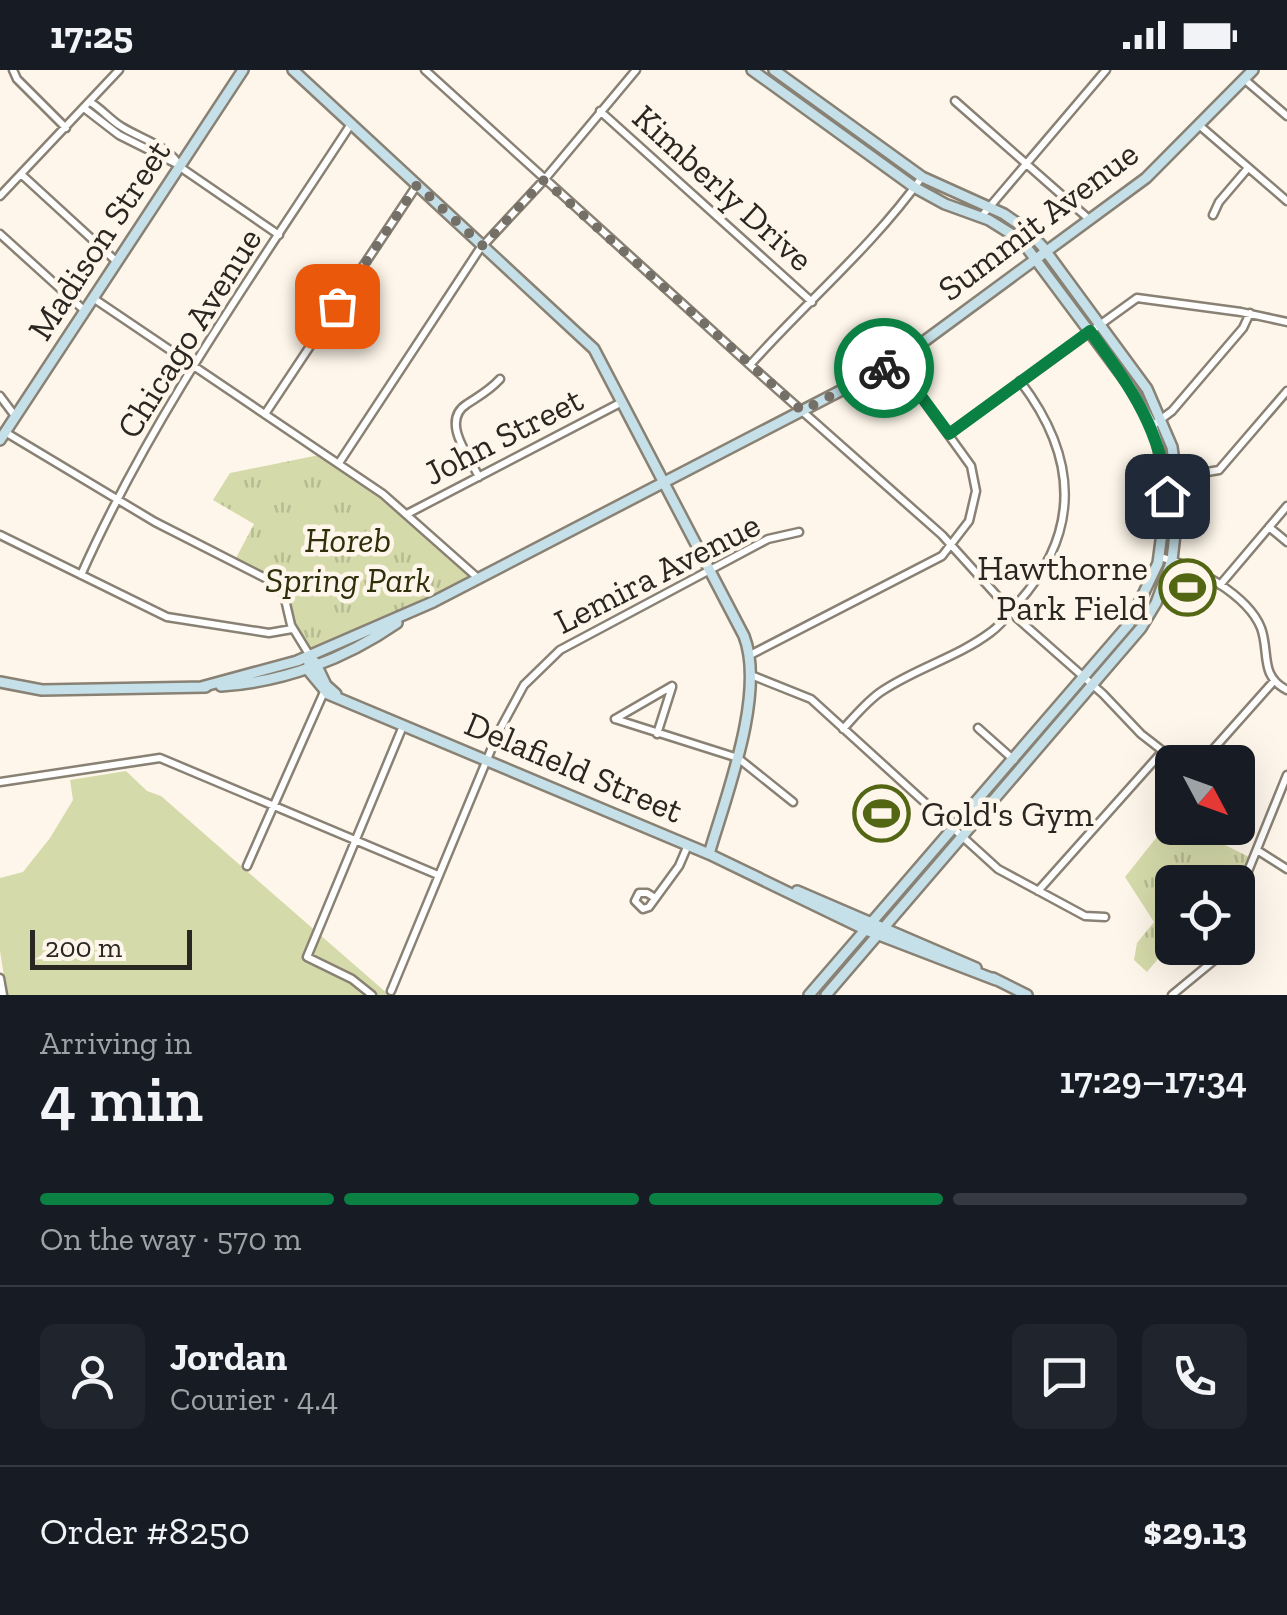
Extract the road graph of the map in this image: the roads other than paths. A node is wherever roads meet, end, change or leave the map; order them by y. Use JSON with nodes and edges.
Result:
{"nodes":[{"id":1,"x":12,"y":70,"type":"edge"},
{"id":2,"x":120,"y":70,"type":"edge"},
{"id":3,"x":244,"y":70,"type":"edge"},
{"id":4,"x":293,"y":70,"type":"edge"},
{"id":5,"x":425,"y":70,"type":"edge"},
{"id":6,"x":636,"y":70,"type":"edge"},
{"id":7,"x":752,"y":70,"type":"edge"},
{"id":8,"x":774,"y":70,"type":"edge"},
{"id":9,"x":1106,"y":70,"type":"edge"},
{"id":10,"x":1253,"y":70,"type":"edge"},
{"id":11,"x":1244,"y":79,"type":"junction"},
{"id":12,"x":955,"y":101,"type":"dead end"},
{"id":13,"x":87,"y":105,"type":"junction"},
{"id":14,"x":600,"y":111,"type":"junction"},
{"id":15,"x":1287,"y":116,"type":"edge"},
{"id":16,"x":351,"y":124,"type":"junction"},
{"id":17,"x":1199,"y":125,"type":"junction"},
{"id":18,"x":66,"y":128,"type":"junction"},
{"id":19,"x":1026,"y":162,"type":"junction"},
{"id":20,"x":178,"y":166,"type":"junction"},
{"id":21,"x":1248,"y":168,"type":"junction"},
{"id":22,"x":21,"y":174,"type":"junction"},
{"id":23,"x":922,"y":177,"type":"junction"},
{"id":24,"x":544,"y":180,"type":"junction"},
{"id":25,"x":417,"y":185,"type":"junction"},
{"id":26,"x":914,"y":187,"type":"junction"},
{"id":27,"x":0,"y":196,"type":"edge"},
{"id":28,"x":1287,"y":201,"type":"edge"},
{"id":29,"x":988,"y":207,"type":"junction"},
{"id":30,"x":1213,"y":215,"type":"dead end"},
{"id":31,"x":982,"y":217,"type":"junction"},
{"id":32,"x":1090,"y":220,"type":"junction"},
{"id":33,"x":1021,"y":225,"type":"junction"},
{"id":34,"x":0,"y":234,"type":"edge"},
{"id":35,"x":279,"y":234,"type":"junction"},
{"id":36,"x":1013,"y":234,"type":"junction"},
{"id":37,"x":483,"y":246,"type":"junction"},
{"id":38,"x":1047,"y":252,"type":"junction"},
{"id":39,"x":1037,"y":259,"type":"junction"},
{"id":40,"x":117,"y":262,"type":"junction"},
{"id":41,"x":1070,"y":282,"type":"junction"},
{"id":42,"x":1060,"y":290,"type":"junction"},
{"id":43,"x":93,"y":298,"type":"junction"},
{"id":44,"x":812,"y":302,"type":"junction"},
{"id":45,"x":84,"y":311,"type":"junction"},
{"id":46,"x":1250,"y":314,"type":"junction"},
{"id":47,"x":1287,"y":322,"type":"edge"},
{"id":48,"x":1100,"y":324,"type":"junction"},
{"id":49,"x":1090,"y":331,"type":"junction"},
{"id":50,"x":896,"y":362,"type":"junction"},
{"id":51,"x":194,"y":366,"type":"junction"},
{"id":52,"x":750,"y":366,"type":"junction"},
{"id":53,"x":500,"y":379,"type":"dead end"},
{"id":54,"x":1020,"y":382,"type":"junction"},
{"id":55,"x":1287,"y":391,"type":"edge"},
{"id":56,"x":0,"y":396,"type":"edge"},
{"id":57,"x":622,"y":402,"type":"junction"},
{"id":58,"x":802,"y":411,"type":"junction"},
{"id":59,"x":266,"y":414,"type":"junction"},
{"id":60,"x":16,"y":416,"type":"junction"},
{"id":61,"x":1162,"y":420,"type":"junction"},
{"id":62,"x":1152,"y":426,"type":"junction"},
{"id":63,"x":949,"y":434,"type":"junction"},
{"id":64,"x":2,"y":436,"type":"edge"},
{"id":65,"x":339,"y":463,"type":"junction"},
{"id":66,"x":479,"y":476,"type":"junction"},
{"id":67,"x":1178,"y":478,"type":"junction"},
{"id":68,"x":1166,"y":479,"type":"junction"},
{"id":69,"x":664,"y":482,"type":"junction"},
{"id":70,"x":118,"y":499,"type":"junction"},
{"id":71,"x":1287,"y":506,"type":"edge"},
{"id":72,"x":407,"y":514,"type":"junction"},
{"id":73,"x":1269,"y":527,"type":"junction"},
{"id":74,"x":800,"y":532,"type":"dead end"},
{"id":75,"x":0,"y":535,"type":"edge"},
{"id":76,"x":1287,"y":542,"type":"edge"},
{"id":77,"x":952,"y":546,"type":"junction"},
{"id":78,"x":1160,"y":557,"type":"junction"},
{"id":79,"x":1172,"y":560,"type":"junction"},
{"id":80,"x":709,"y":569,"type":"junction"},
{"id":81,"x":81,"y":575,"type":"junction"},
{"id":82,"x":478,"y":579,"type":"junction"},
{"id":83,"x":1220,"y":585,"type":"junction"},
{"id":84,"x":411,"y":612,"type":"junction"},
{"id":85,"x":1011,"y":612,"type":"junction"},
{"id":86,"x":292,"y":628,"type":"junction"},
{"id":87,"x":750,"y":655,"type":"junction"},
{"id":88,"x":310,"y":656,"type":"junction"},
{"id":89,"x":313,"y":668,"type":"junction"},
{"id":90,"x":751,"y":675,"type":"junction"},
{"id":91,"x":1084,"y":678,"type":"junction"},
{"id":92,"x":1274,"y":680,"type":"junction"},
{"id":93,"x":0,"y":682,"type":"edge"},
{"id":94,"x":1093,"y":686,"type":"junction"},
{"id":95,"x":201,"y":688,"type":"junction"},
{"id":96,"x":1287,"y":690,"type":"edge"},
{"id":97,"x":324,"y":692,"type":"junction"},
{"id":98,"x":1069,"y":696,"type":"junction"},
{"id":99,"x":342,"y":698,"type":"junction"},
{"id":100,"x":1078,"y":704,"type":"junction"},
{"id":101,"x":404,"y":725,"type":"junction"},
{"id":102,"x":978,"y":728,"type":"dead end"},
{"id":103,"x":844,"y":729,"type":"junction"},
{"id":104,"x":657,"y":734,"type":"junction"},
{"id":105,"x":1155,"y":745,"type":"edge"},
{"id":106,"x":1217,"y":745,"type":"edge"},
{"id":107,"x":738,"y":758,"type":"junction"},
{"id":108,"x":1014,"y":760,"type":"junction"},
{"id":109,"x":1155,"y":760,"type":"edge"},
{"id":110,"x":486,"y":761,"type":"junction"},
{"id":111,"x":1023,"y":768,"type":"junction"},
{"id":112,"x":1287,"y":774,"type":"edge"},
{"id":113,"x":0,"y":782,"type":"edge"},
{"id":114,"x":794,"y":802,"type":"dead end"},
{"id":115,"x":274,"y":805,"type":"junction"},
{"id":116,"x":953,"y":830,"type":"junction"},
{"id":117,"x":962,"y":838,"type":"junction"},
{"id":118,"x":356,"y":840,"type":"junction"},
{"id":119,"x":688,"y":845,"type":"junction"},
{"id":120,"x":1258,"y":850,"type":"junction"},
{"id":121,"x":708,"y":854,"type":"junction"},
{"id":122,"x":924,"y":862,"type":"junction"},
{"id":123,"x":1251,"y":865,"type":"edge"},
{"id":124,"x":247,"y":866,"type":"dead end"},
{"id":125,"x":1287,"y":869,"type":"edge"},
{"id":126,"x":934,"y":871,"type":"junction"},
{"id":127,"x":438,"y":875,"type":"junction"},
{"id":128,"x":1038,"y":891,"type":"junction"},
{"id":129,"x":898,"y":893,"type":"junction"},
{"id":130,"x":655,"y":898,"type":"dead end"},
{"id":131,"x":908,"y":900,"type":"junction"},
{"id":132,"x":1104,"y":918,"type":"dead end"},
{"id":133,"x":870,"y":925,"type":"junction"},
{"id":134,"x":882,"y":931,"type":"junction"},
{"id":135,"x":836,"y":964,"type":"junction"},
{"id":136,"x":1208,"y":965,"type":"edge"},
{"id":137,"x":846,"y":972,"type":"junction"},
{"id":138,"x":0,"y":978,"type":"edge"},
{"id":139,"x":391,"y":990,"type":"dead end"},
{"id":140,"x":813,"y":991,"type":"edge"},
{"id":141,"x":2,"y":995,"type":"edge"},
{"id":142,"x":372,"y":995,"type":"edge"},
{"id":143,"x":826,"y":995,"type":"edge"},
{"id":144,"x":1026,"y":995,"type":"edge"},
{"id":145,"x":1172,"y":995,"type":"edge"}],
"edges":[{"from":1,"to":18,"type":"street"},
{"from":2,"to":13,"type":"street"},
{"from":3,"to":20,"type":"street","name":"Madison Street"},
{"from":4,"to":16,"type":"street"},
{"from":5,"to":24,"type":"street"},
{"from":6,"to":14,"type":"street"},
{"from":7,"to":26,"type":"street"},
{"from":8,"to":23,"type":"street"},
{"from":9,"to":19,"type":"street"},
{"from":10,"to":11,"type":"street","name":"Summit Avenue"},
{"from":11,"to":15,"type":"street"},
{"from":11,"to":17,"type":"street","name":"Summit Avenue"},
{"from":12,"to":19,"type":"street"},
{"from":13,"to":18,"type":"street"},
{"from":13,"to":20,"type":"street"},
{"from":14,"to":24,"type":"street"},
{"from":14,"to":44,"type":"street","name":"Kimberly Drive"},
{"from":16,"to":25,"type":"street"},
{"from":16,"to":35,"type":"street","name":"Chicago Avenue"},
{"from":17,"to":21,"type":"street"},
{"from":17,"to":32,"type":"street","name":"Summit Avenue"},
{"from":18,"to":22,"type":"street"},
{"from":19,"to":29,"type":"street"},
{"from":19,"to":32,"type":"street"},
{"from":20,"to":35,"type":"street"},
{"from":20,"to":40,"type":"street","name":"Madison Street"},
{"from":21,"to":28,"type":"street"},
{"from":21,"to":30,"type":"street"},
{"from":22,"to":27,"type":"street"},
{"from":22,"to":40,"type":"street"},
{"from":23,"to":26,"type":"street"},
{"from":23,"to":29,"type":"street"},
{"from":24,"to":37,"type":"street"},
{"from":24,"to":52,"type":"street"},
{"from":25,"to":37,"type":"street"},
{"from":25,"to":59,"type":"street"},
{"from":26,"to":31,"type":"street"},
{"from":26,"to":44,"type":"street"},
{"from":29,"to":31,"type":"street"},
{"from":29,"to":33,"type":"street"},
{"from":31,"to":36,"type":"street"},
{"from":32,"to":38,"type":"street","name":"Summit Avenue"},
{"from":33,"to":36,"type":"street"},
{"from":33,"to":38,"type":"street"},
{"from":34,"to":45,"type":"street"},
{"from":35,"to":51,"type":"street","name":"Chicago Avenue"},
{"from":36,"to":39,"type":"street"},
{"from":37,"to":57,"type":"street"},
{"from":37,"to":65,"type":"street"},
{"from":38,"to":39,"type":"street","name":"Summit Avenue"},
{"from":38,"to":41,"type":"street"},
{"from":39,"to":42,"type":"street"},
{"from":39,"to":50,"type":"street","name":"Summit Avenue"},
{"from":40,"to":43,"type":"street","name":"Madison Street"},
{"from":41,"to":42,"type":"street"},
{"from":41,"to":48,"type":"street"},
{"from":42,"to":49,"type":"street"},
{"from":43,"to":45,"type":"street","name":"Madison Street"},
{"from":43,"to":51,"type":"street"},
{"from":44,"to":52,"type":"street"},
{"from":45,"to":60,"type":"street","name":"Madison Street"},
{"from":46,"to":47,"type":"street"},
{"from":46,"to":48,"type":"street"},
{"from":46,"to":61,"type":"street"},
{"from":48,"to":49,"type":"street"},
{"from":48,"to":61,"type":"street"},
{"from":49,"to":54,"type":"street"},
{"from":49,"to":62,"type":"street"},
{"from":50,"to":58,"type":"street","name":"Summit Avenue"},
{"from":50,"to":63,"type":"street"},
{"from":51,"to":59,"type":"street"},
{"from":51,"to":70,"type":"street","name":"Chicago Avenue"},
{"from":52,"to":58,"type":"street"},
{"from":53,"to":66,"type":"street"},
{"from":54,"to":63,"type":"street"},
{"from":54,"to":85,"type":"street"},
{"from":55,"to":67,"type":"street"},
{"from":56,"to":60,"type":"street"},
{"from":57,"to":66,"type":"street","name":"John Street"},
{"from":57,"to":69,"type":"street"},
{"from":58,"to":69,"type":"street","name":"Summit Avenue"},
{"from":58,"to":77,"type":"street"},
{"from":59,"to":65,"type":"street"},
{"from":60,"to":64,"type":"street","name":"Madison Street"},
{"from":61,"to":62,"type":"street"},
{"from":61,"to":67,"type":"street"},
{"from":62,"to":68,"type":"street"},
{"from":63,"to":77,"type":"street"},
{"from":64,"to":70,"type":"street"},
{"from":65,"to":72,"type":"street"},
{"from":66,"to":72,"type":"street","name":"John Street"},
{"from":67,"to":68,"type":"street"},
{"from":67,"to":79,"type":"street"},
{"from":68,"to":78,"type":"street"},
{"from":69,"to":80,"type":"street"},
{"from":69,"to":82,"type":"street","name":"Summit Avenue"},
{"from":70,"to":81,"type":"street","name":"Chicago Avenue"},
{"from":70,"to":86,"type":"street"},
{"from":71,"to":73,"type":"street"},
{"from":72,"to":82,"type":"street"},
{"from":73,"to":76,"type":"street"},
{"from":73,"to":83,"type":"street"},
{"from":74,"to":80,"type":"street","name":"Lemira Avenue"},
{"from":75,"to":81,"type":"street"},
{"from":77,"to":85,"type":"street"},
{"from":77,"to":87,"type":"street"},
{"from":78,"to":79,"type":"street"},
{"from":78,"to":91,"type":"street"},
{"from":79,"to":83,"type":"street"},
{"from":79,"to":94,"type":"street"},
{"from":80,"to":87,"type":"street"},
{"from":80,"to":110,"type":"street","name":"Lemira Avenue"},
{"from":81,"to":86,"type":"street"},
{"from":82,"to":84,"type":"street","name":"Summit Avenue"},
{"from":83,"to":92,"type":"street"},
{"from":84,"to":88,"type":"street","name":"Summit Avenue"},
{"from":84,"to":89,"type":"street","name":"Summit Avenue"},
{"from":85,"to":91,"type":"street"},
{"from":85,"to":103,"type":"street"},
{"from":86,"to":88,"type":"street"},
{"from":87,"to":90,"type":"street"},
{"from":88,"to":89,"type":"street"},
{"from":88,"to":95,"type":"street"},
{"from":89,"to":95,"type":"street"},
{"from":89,"to":97,"type":"street"},
{"from":89,"to":99,"type":"street"},
{"from":90,"to":103,"type":"street"},
{"from":90,"to":107,"type":"street"},
{"from":91,"to":94,"type":"street"},
{"from":91,"to":98,"type":"street"},
{"from":92,"to":96,"type":"street"},
{"from":92,"to":106,"type":"street"},
{"from":93,"to":95,"type":"street"},
{"from":94,"to":100,"type":"street"},
{"from":94,"to":105,"type":"street"},
{"from":97,"to":99,"type":"street","name":"Delafield Street"},
{"from":97,"to":115,"type":"street"},
{"from":98,"to":100,"type":"street"},
{"from":98,"to":108,"type":"street"},
{"from":99,"to":101,"type":"street","name":"Delafield Street"},
{"from":100,"to":111,"type":"street"},
{"from":101,"to":110,"type":"street","name":"Delafield Street"},
{"from":101,"to":118,"type":"street"},
{"from":102,"to":108,"type":"street"},
{"from":103,"to":116,"type":"street"},
{"from":104,"to":104,"type":"street"},
{"from":104,"to":107,"type":"street"},
{"from":107,"to":114,"type":"street"},
{"from":107,"to":121,"type":"street"},
{"from":108,"to":111,"type":"street"},
{"from":108,"to":116,"type":"street"},
{"from":109,"to":128,"type":"street"},
{"from":110,"to":119,"type":"street","name":"Delafield Street"},
{"from":110,"to":127,"type":"street","name":"Lemira Avenue"},
{"from":111,"to":117,"type":"street"},
{"from":112,"to":120,"type":"street"},
{"from":113,"to":115,"type":"street"},
{"from":115,"to":118,"type":"street"},
{"from":115,"to":124,"type":"street"},
{"from":116,"to":117,"type":"street"},
{"from":116,"to":122,"type":"street"},
{"from":117,"to":126,"type":"street"},
{"from":117,"to":128,"type":"street"},
{"from":118,"to":127,"type":"street"},
{"from":118,"to":142,"type":"street"},
{"from":119,"to":121,"type":"street","name":"Delafield Street"},
{"from":119,"to":130,"type":"street"},
{"from":120,"to":123,"type":"street"},
{"from":120,"to":125,"type":"street"},
{"from":121,"to":133,"type":"street","name":"Delafield Street"},
{"from":122,"to":126,"type":"street"},
{"from":122,"to":129,"type":"street"},
{"from":126,"to":131,"type":"street"},
{"from":127,"to":139,"type":"street","name":"Lemira Avenue"},
{"from":128,"to":132,"type":"street"},
{"from":129,"to":131,"type":"street"},
{"from":129,"to":133,"type":"street"},
{"from":131,"to":134,"type":"street"},
{"from":133,"to":134,"type":"street","name":"Delafield Street"},
{"from":133,"to":135,"type":"street"},
{"from":134,"to":137,"type":"street"},
{"from":134,"to":144,"type":"street","name":"Delafield Street"},
{"from":135,"to":137,"type":"street"},
{"from":135,"to":140,"type":"street"},
{"from":136,"to":145,"type":"street"},
{"from":137,"to":143,"type":"street"},
{"from":138,"to":141,"type":"street"},
{"from":140,"to":143,"type":"street"}]}
